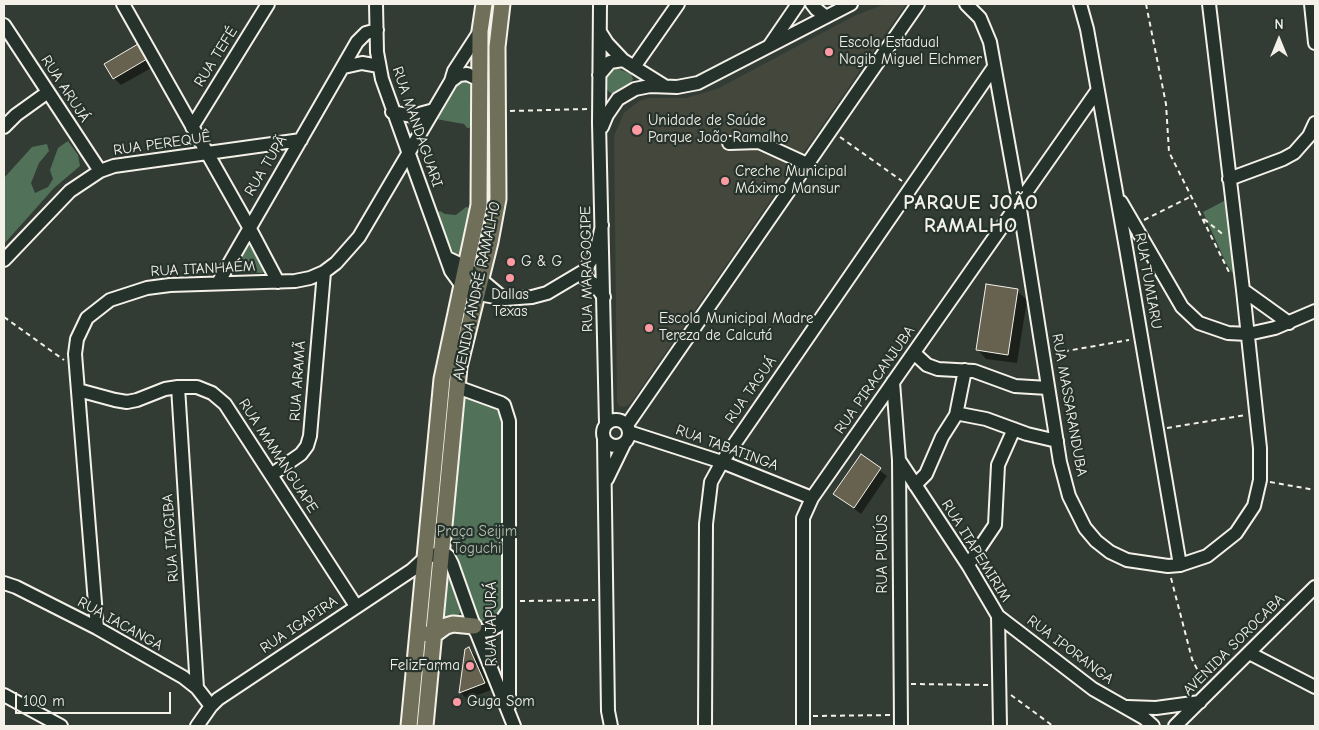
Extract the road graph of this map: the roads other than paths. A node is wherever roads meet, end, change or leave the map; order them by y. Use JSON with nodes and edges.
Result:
{"nodes":[{"id":1,"x":123,"y":4,"type":"edge"},
{"id":2,"x":268,"y":4,"type":"edge"},
{"id":3,"x":376,"y":4,"type":"edge"},
{"id":4,"x":484,"y":4,"type":"edge"},
{"id":5,"x":502,"y":4,"type":"edge"},
{"id":6,"x":600,"y":4,"type":"edge"},
{"id":7,"x":678,"y":4,"type":"edge"},
{"id":8,"x":798,"y":4,"type":"edge"},
{"id":9,"x":812,"y":4,"type":"edge"},
{"id":10,"x":850,"y":4,"type":"edge"},
{"id":11,"x":918,"y":4,"type":"edge"},
{"id":12,"x":966,"y":4,"type":"edge"},
{"id":13,"x":1080,"y":4,"type":"edge"},
{"id":14,"x":1209,"y":4,"type":"edge"},
{"id":15,"x":1311,"y":4,"type":"edge"},
{"id":16,"x":826,"y":16,"type":"junction"},
{"id":17,"x":4,"y":25,"type":"edge"},
{"id":18,"x":376,"y":30,"type":"junction"},
{"id":19,"x":480,"y":31,"type":"junction"},
{"id":20,"x":600,"y":32,"type":"junction"},
{"id":21,"x":1315,"y":44,"type":"edge"},
{"id":22,"x":770,"y":46,"type":"junction"},
{"id":23,"x":631,"y":65,"type":"junction"},
{"id":24,"x":344,"y":66,"type":"junction"},
{"id":25,"x":379,"y":66,"type":"junction"},
{"id":26,"x":994,"y":67,"type":"junction"},
{"id":27,"x":599,"y":75,"type":"junction"},
{"id":28,"x":480,"y":80,"type":"junction"},
{"id":29,"x":451,"y":81,"type":"junction"},
{"id":30,"x":665,"y":86,"type":"junction"},
{"id":31,"x":599,"y":89,"type":"junction"},
{"id":32,"x":635,"y":89,"type":"junction"},
{"id":33,"x":1097,"y":91,"type":"junction"},
{"id":34,"x":48,"y":92,"type":"junction"},
{"id":35,"x":618,"y":99,"type":"junction"},
{"id":36,"x":434,"y":110,"type":"junction"},
{"id":37,"x":392,"y":112,"type":"junction"},
{"id":38,"x":1315,"y":124,"type":"edge"},
{"id":39,"x":4,"y":127,"type":"edge"},
{"id":40,"x":192,"y":127,"type":"junction"},
{"id":41,"x":601,"y":132,"type":"junction"},
{"id":42,"x":301,"y":140,"type":"junction"},
{"id":43,"x":729,"y":143,"type":"dead end"},
{"id":44,"x":207,"y":153,"type":"junction"},
{"id":45,"x":408,"y":155,"type":"junction"},
{"id":46,"x":807,"y":164,"type":"junction"},
{"id":47,"x":100,"y":170,"type":"junction"},
{"id":48,"x":1229,"y":179,"type":"junction"},
{"id":49,"x":1116,"y":195,"type":"junction"},
{"id":50,"x":1019,"y":203,"type":"junction"},
{"id":51,"x":478,"y":214,"type":"junction"},
{"id":52,"x":495,"y":219,"type":"junction"},
{"id":53,"x":602,"y":225,"type":"junction"},
{"id":54,"x":249,"y":227,"type":"junction"},
{"id":55,"x":447,"y":258,"type":"junction"},
{"id":56,"x":4,"y":260,"type":"edge"},
{"id":57,"x":466,"y":267,"type":"junction"},
{"id":58,"x":324,"y":272,"type":"junction"},
{"id":59,"x":580,"y":276,"type":"junction"},
{"id":60,"x":278,"y":282,"type":"junction"},
{"id":61,"x":218,"y":283,"type":"junction"},
{"id":62,"x":462,"y":286,"type":"junction"},
{"id":63,"x":478,"y":287,"type":"junction"},
{"id":64,"x":1243,"y":289,"type":"junction"},
{"id":65,"x":604,"y":297,"type":"junction"},
{"id":66,"x":1315,"y":311,"type":"edge"},
{"id":67,"x":1289,"y":323,"type":"junction"},
{"id":68,"x":1248,"y":334,"type":"junction"},
{"id":69,"x":914,"y":353,"type":"junction"},
{"id":70,"x":965,"y":370,"type":"junction"},
{"id":71,"x":894,"y":382,"type":"junction"},
{"id":72,"x":178,"y":387,"type":"junction"},
{"id":73,"x":457,"y":387,"type":"junction"},
{"id":74,"x":1048,"y":388,"type":"junction"},
{"id":75,"x":78,"y":390,"type":"junction"},
{"id":76,"x":956,"y":415,"type":"junction"},
{"id":77,"x":620,"y":425,"type":"junction"},
{"id":78,"x":1014,"y":429,"type":"junction"},
{"id":79,"x":604,"y":440,"type":"junction"},
{"id":80,"x":1057,"y":441,"type":"junction"},
{"id":81,"x":624,"y":444,"type":"junction"},
{"id":82,"x":899,"y":460,"type":"junction"},
{"id":83,"x":722,"y":462,"type":"junction"},
{"id":84,"x":271,"y":475,"type":"junction"},
{"id":85,"x":605,"y":482,"type":"junction"},
{"id":86,"x":915,"y":485,"type":"junction"},
{"id":87,"x":812,"y":498,"type":"junction"},
{"id":88,"x":442,"y":552,"type":"junction"},
{"id":89,"x":425,"y":558,"type":"junction"},
{"id":90,"x":968,"y":565,"type":"junction"},
{"id":91,"x":1174,"y":566,"type":"junction"},
{"id":92,"x":4,"y":583,"type":"edge"},
{"id":93,"x":1315,"y":586,"type":"edge"},
{"id":94,"x":356,"y":606,"type":"junction"},
{"id":95,"x":508,"y":606,"type":"junction"},
{"id":96,"x":998,"y":616,"type":"junction"},
{"id":97,"x":97,"y":628,"type":"junction"},
{"id":98,"x":475,"y":629,"type":"junction"},
{"id":99,"x":419,"y":630,"type":"junction"},
{"id":100,"x":435,"y":634,"type":"junction"},
{"id":101,"x":1249,"y":653,"type":"junction"},
{"id":102,"x":1315,"y":687,"type":"edge"},
{"id":103,"x":197,"y":688,"type":"junction"},
{"id":104,"x":4,"y":696,"type":"edge"},
{"id":105,"x":1200,"y":702,"type":"junction"},
{"id":106,"x":211,"y":706,"type":"junction"},
{"id":107,"x":1123,"y":707,"type":"junction"},
{"id":108,"x":509,"y":714,"type":"junction"},
{"id":109,"x":901,"y":720,"type":"edge"},
{"id":110,"x":803,"y":721,"type":"edge"},
{"id":111,"x":61,"y":726,"type":"edge"},
{"id":112,"x":197,"y":726,"type":"edge"},
{"id":113,"x":410,"y":726,"type":"edge"},
{"id":114,"x":425,"y":726,"type":"edge"},
{"id":115,"x":514,"y":726,"type":"edge"},
{"id":116,"x":611,"y":726,"type":"edge"},
{"id":117,"x":704,"y":726,"type":"edge"},
{"id":118,"x":1000,"y":726,"type":"edge"},
{"id":119,"x":1153,"y":726,"type":"edge"},
{"id":120,"x":1175,"y":726,"type":"edge"}],
"edges":[{"from":1,"to":40,"type":"street"},
{"from":2,"to":40,"type":"street","name":"RUA TEFÉ"},
{"from":3,"to":18,"type":"street","name":"RUA MANDAGUARI"},
{"from":4,"to":19,"type":"main road","name":"AVENIDA ANDRÉ RAMALHO"},
{"from":5,"to":52,"type":"main road","name":"AVENIDA ANDRÉ RAMALHO"},
{"from":6,"to":20,"type":"street"},
{"from":7,"to":23,"type":"street"},
{"from":8,"to":22,"type":"street"},
{"from":9,"to":16,"type":"street"},
{"from":10,"to":16,"type":"street"},
{"from":11,"to":46,"type":"street"},
{"from":12,"to":26,"type":"street","name":"RUA MASSARANDUBA"},
{"from":13,"to":33,"type":"street","name":"RUA TUMIARU"},
{"from":14,"to":48,"type":"street","name":"RUA MASSARANDUBA"},
{"from":15,"to":21,"type":"street"},
{"from":16,"to":22,"type":"street"},
{"from":17,"to":34,"type":"street","name":"RUA ARUJÁ"},
{"from":18,"to":24,"type":"street","name":"RUA TUPÃ"},
{"from":18,"to":25,"type":"street","name":"RUA MANDAGUARI"},
{"from":19,"to":28,"type":"main road","name":"AVENIDA ANDRÉ RAMALHO"},
{"from":19,"to":29,"type":"street","name":"RUA ITANHAÉM"},
{"from":20,"to":23,"type":"street"},
{"from":20,"to":27,"type":"street"},
{"from":22,"to":30,"type":"street"},
{"from":23,"to":27,"type":"street"},
{"from":23,"to":30,"type":"street"},
{"from":23,"to":32,"type":"street"},
{"from":24,"to":25,"type":"street"},
{"from":24,"to":42,"type":"street","name":"RUA TUPÃ"},
{"from":25,"to":37,"type":"street","name":"RUA MANDAGUARI"},
{"from":26,"to":50,"type":"street","name":"RUA MASSARANDUBA"},
{"from":26,"to":83,"type":"street","name":"RUA TAGUÁ"},
{"from":27,"to":31,"type":"street"},
{"from":28,"to":29,"type":"street"},
{"from":28,"to":51,"type":"main road","name":"AVENIDA ANDRÉ RAMALHO"},
{"from":29,"to":36,"type":"street","name":"RUA ITANHAÉM"},
{"from":30,"to":32,"type":"street"},
{"from":31,"to":35,"type":"street"},
{"from":31,"to":41,"type":"street","name":"RUA MARAGOGIPE"},
{"from":32,"to":35,"type":"street"},
{"from":33,"to":49,"type":"street","name":"RUA TUMIARU"},
{"from":33,"to":50,"type":"street","name":"RUA PIRACANJUBA"},
{"from":34,"to":39,"type":"street"},
{"from":34,"to":47,"type":"street","name":"RUA ARUJÁ"},
{"from":35,"to":41,"type":"street","name":"RUA MARAGOGIPE"},
{"from":36,"to":37,"type":"street"},
{"from":36,"to":45,"type":"street","name":"RUA ITANHAÉM"},
{"from":37,"to":45,"type":"street","name":"RUA MANDAGUARI"},
{"from":38,"to":48,"type":"street"},
{"from":40,"to":44,"type":"street"},
{"from":41,"to":53,"type":"street","name":"RUA MARAGOGIPE"},
{"from":42,"to":44,"type":"street","name":"RUA PEREQUÊ"},
{"from":42,"to":54,"type":"street","name":"RUA TUPÃ"},
{"from":43,"to":46,"type":"street"},
{"from":44,"to":47,"type":"street","name":"RUA PEREQUÊ"},
{"from":44,"to":54,"type":"street"},
{"from":45,"to":55,"type":"street","name":"RUA MANDAGUARI"},
{"from":45,"to":58,"type":"street","name":"RUA ITANHAÉM"},
{"from":46,"to":77,"type":"street"},
{"from":47,"to":56,"type":"street","name":"RUA PEREQUÊ"},
{"from":48,"to":64,"type":"street","name":"RUA MASSARANDUBA"},
{"from":49,"to":68,"type":"street"},
{"from":49,"to":91,"type":"street","name":"RUA TUMIARU"},
{"from":50,"to":69,"type":"street","name":"RUA PIRACANJUBA"},
{"from":50,"to":74,"type":"street","name":"RUA MASSARANDUBA"},
{"from":51,"to":52,"type":"main road"},
{"from":51,"to":57,"type":"main road","name":"AVENIDA ANDRÉ RAMALHO"},
{"from":52,"to":63,"type":"main road","name":"AVENIDA ANDRÉ RAMALHO"},
{"from":53,"to":59,"type":"street"},
{"from":53,"to":65,"type":"street","name":"RUA MARAGOGIPE"},
{"from":54,"to":60,"type":"street"},
{"from":54,"to":61,"type":"street","name":"RUA TUPÃ"},
{"from":55,"to":57,"type":"street"},
{"from":55,"to":62,"type":"street","name":"RUA MANDAGUARI"},
{"from":57,"to":62,"type":"main road","name":"AVENIDA ANDRÉ RAMALHO"},
{"from":57,"to":63,"type":"street"},
{"from":58,"to":60,"type":"street","name":"RUA ITANHAÉM"},
{"from":58,"to":84,"type":"street","name":"RUA ARAMÃ"},
{"from":59,"to":63,"type":"street"},
{"from":59,"to":65,"type":"street"},
{"from":60,"to":61,"type":"street","name":"RUA ITANHAÉM"},
{"from":61,"to":75,"type":"street","name":"RUA ITANHAÉM"},
{"from":62,"to":63,"type":"street"},
{"from":62,"to":89,"type":"main road","name":"AVENIDA ANDRÉ RAMALHO"},
{"from":63,"to":73,"type":"main road","name":"AVENIDA ANDRÉ RAMALHO"},
{"from":64,"to":67,"type":"street"},
{"from":64,"to":68,"type":"street","name":"RUA MASSARANDUBA"},
{"from":65,"to":77,"type":"street","name":"RUA MARAGOGIPE"},
{"from":66,"to":67,"type":"street"},
{"from":67,"to":68,"type":"street"},
{"from":68,"to":91,"type":"street","name":"RUA MASSARANDUBA"},
{"from":69,"to":70,"type":"street"},
{"from":69,"to":71,"type":"street","name":"RUA PIRACANJUBA"},
{"from":70,"to":74,"type":"street"},
{"from":70,"to":76,"type":"street"},
{"from":71,"to":82,"type":"street","name":"RUA PURÚS"},
{"from":71,"to":87,"type":"street","name":"RUA PIRACANJUBA"},
{"from":72,"to":75,"type":"street","name":"RUA MAMANGUAPE"},
{"from":72,"to":84,"type":"street","name":"RUA MAMANGUAPE"},
{"from":72,"to":103,"type":"street","name":"RUA ITAGIBA"},
{"from":73,"to":88,"type":"main road","name":"AVENIDA ANDRÉ RAMALHO"},
{"from":73,"to":95,"type":"street","name":"RUA JAPURÁ"},
{"from":74,"to":80,"type":"street","name":"RUA MASSARANDUBA"},
{"from":75,"to":97,"type":"street","name":"RUA ITANHAÉM"},
{"from":76,"to":78,"type":"street"},
{"from":76,"to":86,"type":"street"},
{"from":77,"to":79,"type":"street"},
{"from":77,"to":81,"type":"street"},
{"from":77,"to":83,"type":"street","name":"RUA TABATINGA"},
{"from":78,"to":80,"type":"street"},
{"from":78,"to":90,"type":"street"},
{"from":79,"to":81,"type":"street"},
{"from":79,"to":85,"type":"street"},
{"from":80,"to":91,"type":"street","name":"RUA MASSARANDUBA"},
{"from":81,"to":85,"type":"street"},
{"from":82,"to":86,"type":"street","name":"RUA ITAPEMIRIM"},
{"from":82,"to":109,"type":"street","name":"RUA PURÚS"},
{"from":83,"to":87,"type":"street","name":"RUA TABATINGA"},
{"from":83,"to":117,"type":"street","name":"RUA TAGUÁ"},
{"from":84,"to":94,"type":"street","name":"RUA MAMANGUAPE"},
{"from":85,"to":116,"type":"street"},
{"from":86,"to":90,"type":"street","name":"RUA ITAPEMIRIM"},
{"from":87,"to":110,"type":"street","name":"RUA PIRACANJUBA"},
{"from":88,"to":89,"type":"street"},
{"from":88,"to":98,"type":"street"},
{"from":88,"to":100,"type":"main road","name":"AVENIDA ANDRÉ RAMALHO"},
{"from":89,"to":94,"type":"street","name":"RUA IGAPIRA"},
{"from":89,"to":99,"type":"main road","name":"AVENIDA ANDRÉ RAMALHO"},
{"from":90,"to":96,"type":"street","name":"RUA ITAPEMIRIM"},
{"from":92,"to":97,"type":"street","name":"RUA IACANGA"},
{"from":93,"to":101,"type":"street","name":"AVENIDA SOROCABA"},
{"from":94,"to":106,"type":"street","name":"RUA IGAPIRA"},
{"from":95,"to":98,"type":"street"},
{"from":95,"to":108,"type":"street","name":"RUA JAPURÁ"},
{"from":96,"to":107,"type":"street","name":"RUA IPORANGA"},
{"from":96,"to":118,"type":"street","name":"RUA ITAPEMIRIM"},
{"from":97,"to":103,"type":"street","name":"RUA IACANGA"},
{"from":98,"to":100,"type":"main road"},
{"from":98,"to":108,"type":"street"},
{"from":99,"to":100,"type":"main road"},
{"from":99,"to":113,"type":"main road","name":"AVENIDA ANDRÉ RAMALHO"},
{"from":100,"to":114,"type":"main road","name":"AVENIDA ANDRÉ RAMALHO"},
{"from":101,"to":102,"type":"street"},
{"from":101,"to":105,"type":"street","name":"AVENIDA SOROCABA"},
{"from":103,"to":106,"type":"street","name":"RUA IACANGA"},
{"from":104,"to":111,"type":"street"},
{"from":105,"to":107,"type":"street","name":"RUA IPORANGA"},
{"from":105,"to":120,"type":"street","name":"AVENIDA SOROCABA"},
{"from":106,"to":112,"type":"street","name":"RUA IGAPIRA"},
{"from":107,"to":119,"type":"street","name":"RUA IPORANGA"},
{"from":108,"to":115,"type":"street"}]}
